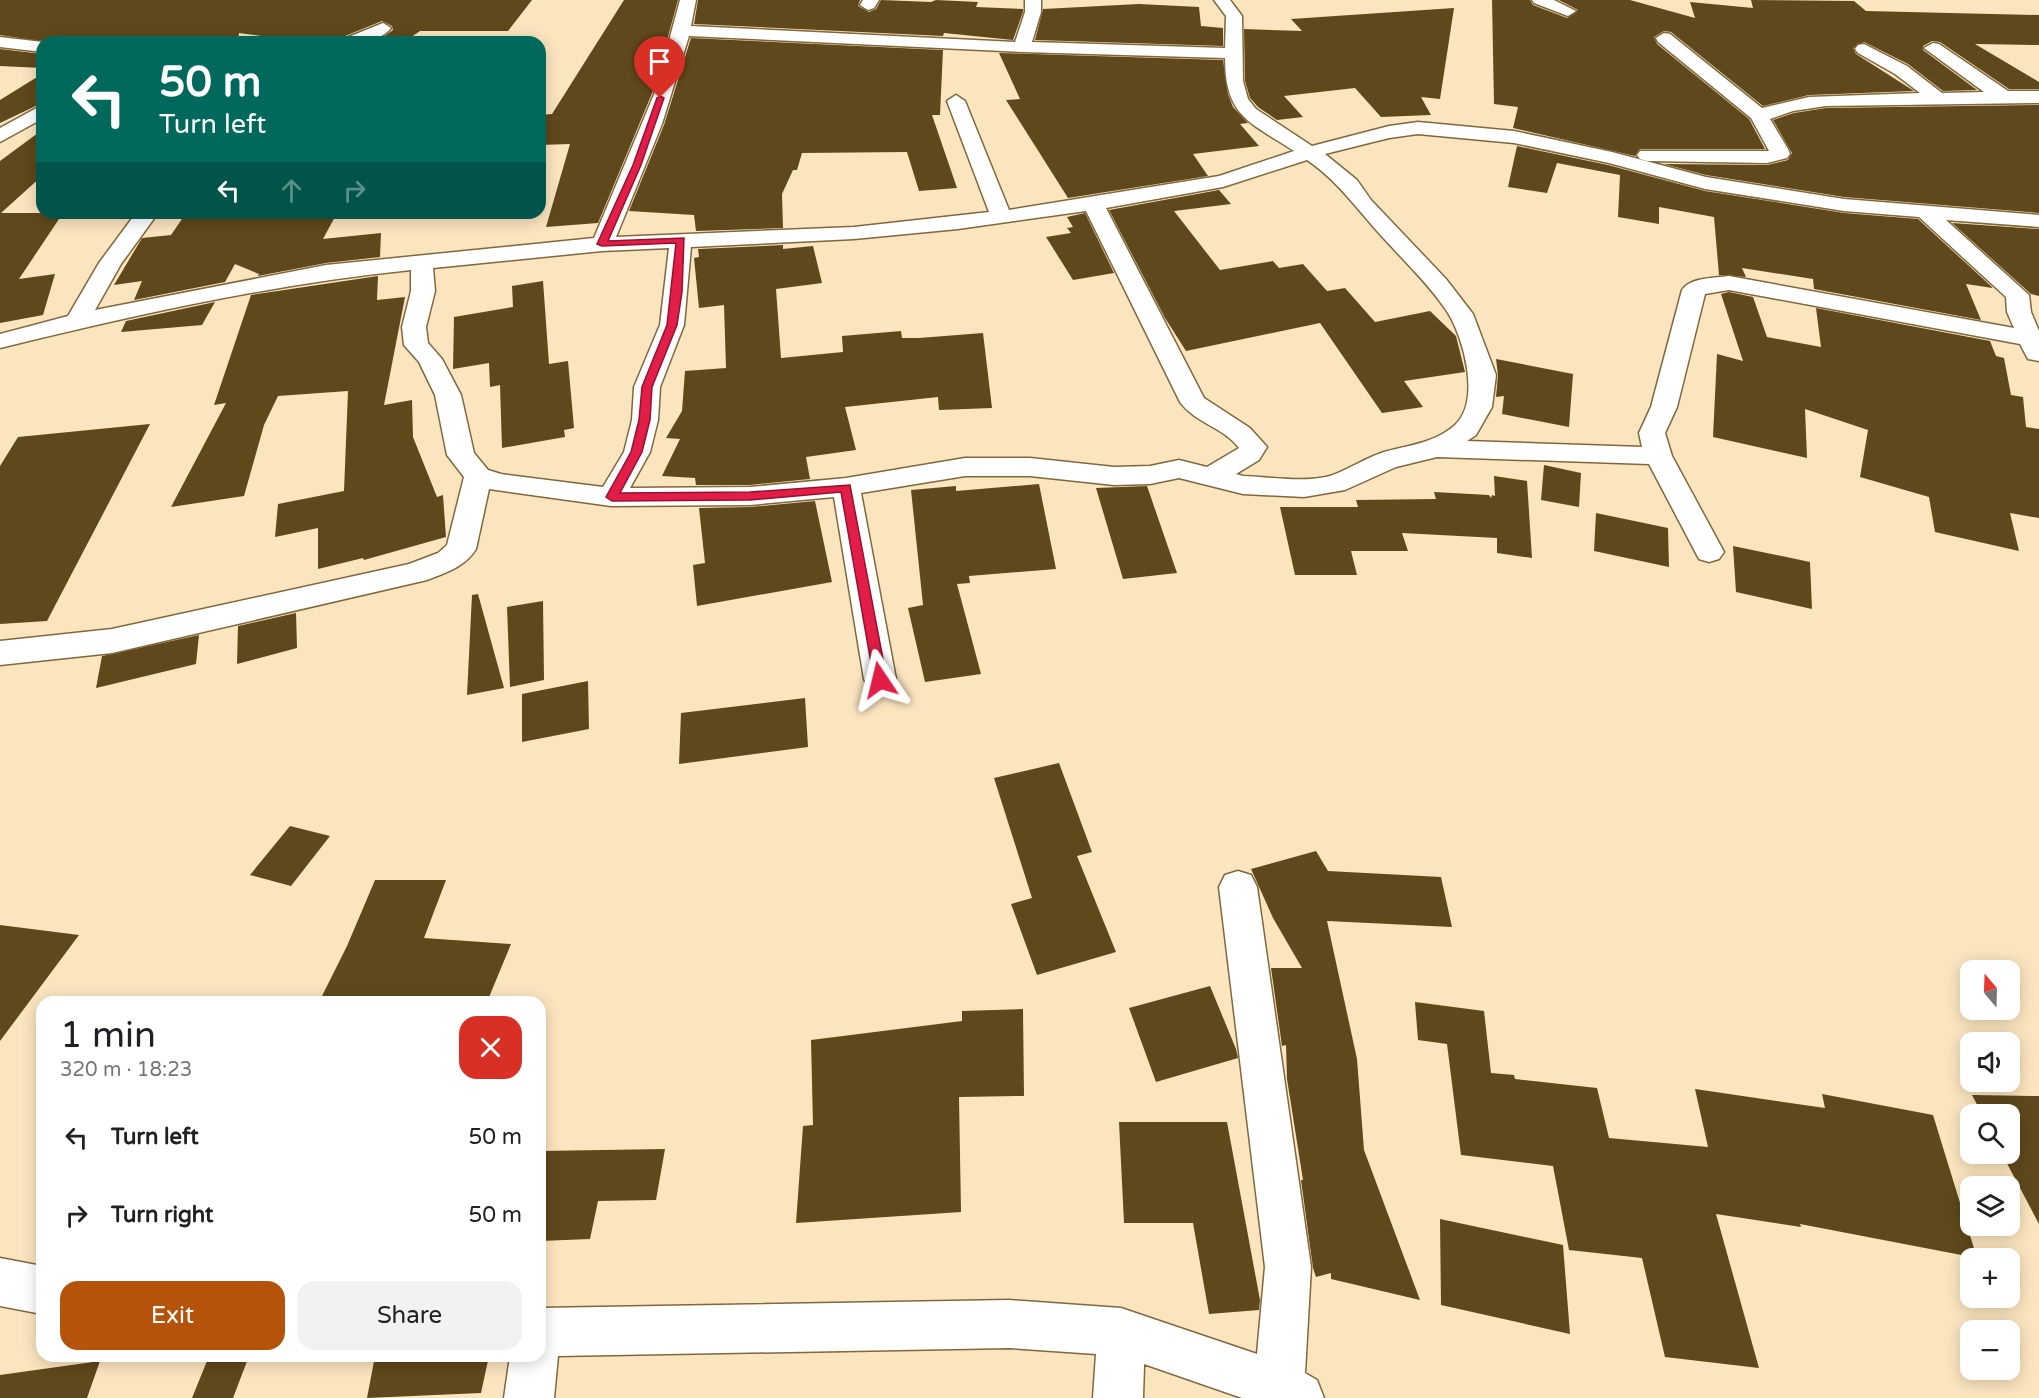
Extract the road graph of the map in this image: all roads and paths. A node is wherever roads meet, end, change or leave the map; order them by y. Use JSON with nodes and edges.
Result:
{"nodes":[{"id":1,"x":688,"y":0,"type":"edge"},
{"id":2,"x":1033,"y":0,"type":"edge"},
{"id":3,"x":1222,"y":0,"type":"edge"},
{"id":4,"x":1540,"y":0,"type":"edge"},
{"id":5,"x":1568,"y":11,"type":"dead end"},
{"id":6,"x":383,"y":28,"type":"dead end"},
{"id":7,"x":684,"y":31,"type":"junction"},
{"id":8,"x":365,"y":36,"type":"edge"},
{"id":9,"x":1664,"y":38,"type":"dead end"},
{"id":10,"x":0,"y":42,"type":"edge"},
{"id":11,"x":36,"y":46,"type":"edge"},
{"id":12,"x":1022,"y":47,"type":"junction"},
{"id":13,"x":1933,"y":48,"type":"dead end"},
{"id":14,"x":1864,"y":49,"type":"dead end"},
{"id":15,"x":1234,"y":53,"type":"junction"},
{"id":16,"x":2004,"y":97,"type":"junction"},
{"id":17,"x":2039,"y":97,"type":"edge"},
{"id":18,"x":1939,"y":99,"type":"junction"},
{"id":19,"x":956,"y":101,"type":"dead end"},
{"id":20,"x":36,"y":115,"type":"edge"},
{"id":21,"x":1760,"y":116,"type":"junction"},
{"id":22,"x":0,"y":136,"type":"edge"},
{"id":23,"x":1310,"y":152,"type":"junction"},
{"id":24,"x":1612,"y":158,"type":"junction"},
{"id":25,"x":1093,"y":204,"type":"junction"},
{"id":26,"x":1925,"y":212,"type":"junction"},
{"id":27,"x":1001,"y":217,"type":"junction"},
{"id":28,"x":143,"y":219,"type":"edge"},
{"id":29,"x":2039,"y":221,"type":"edge"},
{"id":30,"x":681,"y":240,"type":"junction"},
{"id":31,"x":602,"y":244,"type":"junction"},
{"id":32,"x":422,"y":261,"type":"junction"},
{"id":33,"x":76,"y":321,"type":"junction"},
{"id":34,"x":0,"y":341,"type":"edge"},
{"id":35,"x":2034,"y":347,"type":"edge"},
{"id":36,"x":1437,"y":449,"type":"junction"},
{"id":37,"x":1658,"y":456,"type":"junction"},
{"id":38,"x":478,"y":476,"type":"junction"},
{"id":39,"x":1213,"y":476,"type":"junction"},
{"id":40,"x":846,"y":488,"type":"junction"},
{"id":41,"x":612,"y":497,"type":"junction"},
{"id":42,"x":1709,"y":552,"type":"dead end"},
{"id":43,"x":0,"y":653,"type":"edge"},
{"id":44,"x":880,"y":680,"type":"dead end"},
{"id":45,"x":1238,"y":887,"type":"dead end"},
{"id":46,"x":0,"y":1282,"type":"edge"},
{"id":47,"x":36,"y":1289,"type":"edge"},
{"id":48,"x":546,"y":1332,"type":"edge"},
{"id":49,"x":1121,"y":1332,"type":"junction"},
{"id":50,"x":533,"y":1362,"type":"edge"},
{"id":51,"x":1289,"y":1392,"type":"edge"},
{"id":52,"x":529,"y":1398,"type":"edge"},
{"id":53,"x":1118,"y":1398,"type":"edge"}],
"edges":[{"from":1,"to":7,"type":"street"},
{"from":2,"to":12,"type":"street"},
{"from":3,"to":15,"type":"street"},
{"from":4,"to":5,"type":"street"},
{"from":6,"to":8,"type":"street"},
{"from":7,"to":12,"type":"street"},
{"from":7,"to":31,"type":"street"},
{"from":9,"to":21,"type":"street"},
{"from":10,"to":11,"type":"street"},
{"from":12,"to":15,"type":"street"},
{"from":13,"to":16,"type":"street"},
{"from":14,"to":18,"type":"street"},
{"from":15,"to":23,"type":"street"},
{"from":16,"to":17,"type":"street"},
{"from":16,"to":18,"type":"street"},
{"from":18,"to":21,"type":"street"},
{"from":19,"to":27,"type":"street"},
{"from":20,"to":22,"type":"street"},
{"from":21,"to":24,"type":"street"},
{"from":23,"to":24,"type":"street"},
{"from":23,"to":25,"type":"street"},
{"from":23,"to":36,"type":"street"},
{"from":24,"to":26,"type":"street"},
{"from":25,"to":27,"type":"street"},
{"from":25,"to":39,"type":"street"},
{"from":26,"to":29,"type":"street"},
{"from":26,"to":35,"type":"street"},
{"from":27,"to":30,"type":"street"},
{"from":28,"to":33,"type":"street"},
{"from":30,"to":31,"type":"street"},
{"from":30,"to":41,"type":"street"},
{"from":31,"to":32,"type":"street"},
{"from":32,"to":33,"type":"street"},
{"from":32,"to":38,"type":"street"},
{"from":33,"to":34,"type":"street"},
{"from":35,"to":37,"type":"street"},
{"from":36,"to":37,"type":"street"},
{"from":36,"to":39,"type":"street"},
{"from":37,"to":42,"type":"street"},
{"from":38,"to":41,"type":"street"},
{"from":38,"to":43,"type":"street"},
{"from":39,"to":40,"type":"street"},
{"from":40,"to":41,"type":"street"},
{"from":40,"to":44,"type":"street"},
{"from":45,"to":51,"type":"street"},
{"from":46,"to":47,"type":"street"},
{"from":48,"to":49,"type":"street"},
{"from":49,"to":51,"type":"street"},
{"from":49,"to":53,"type":"street"},
{"from":50,"to":52,"type":"street"}]}
